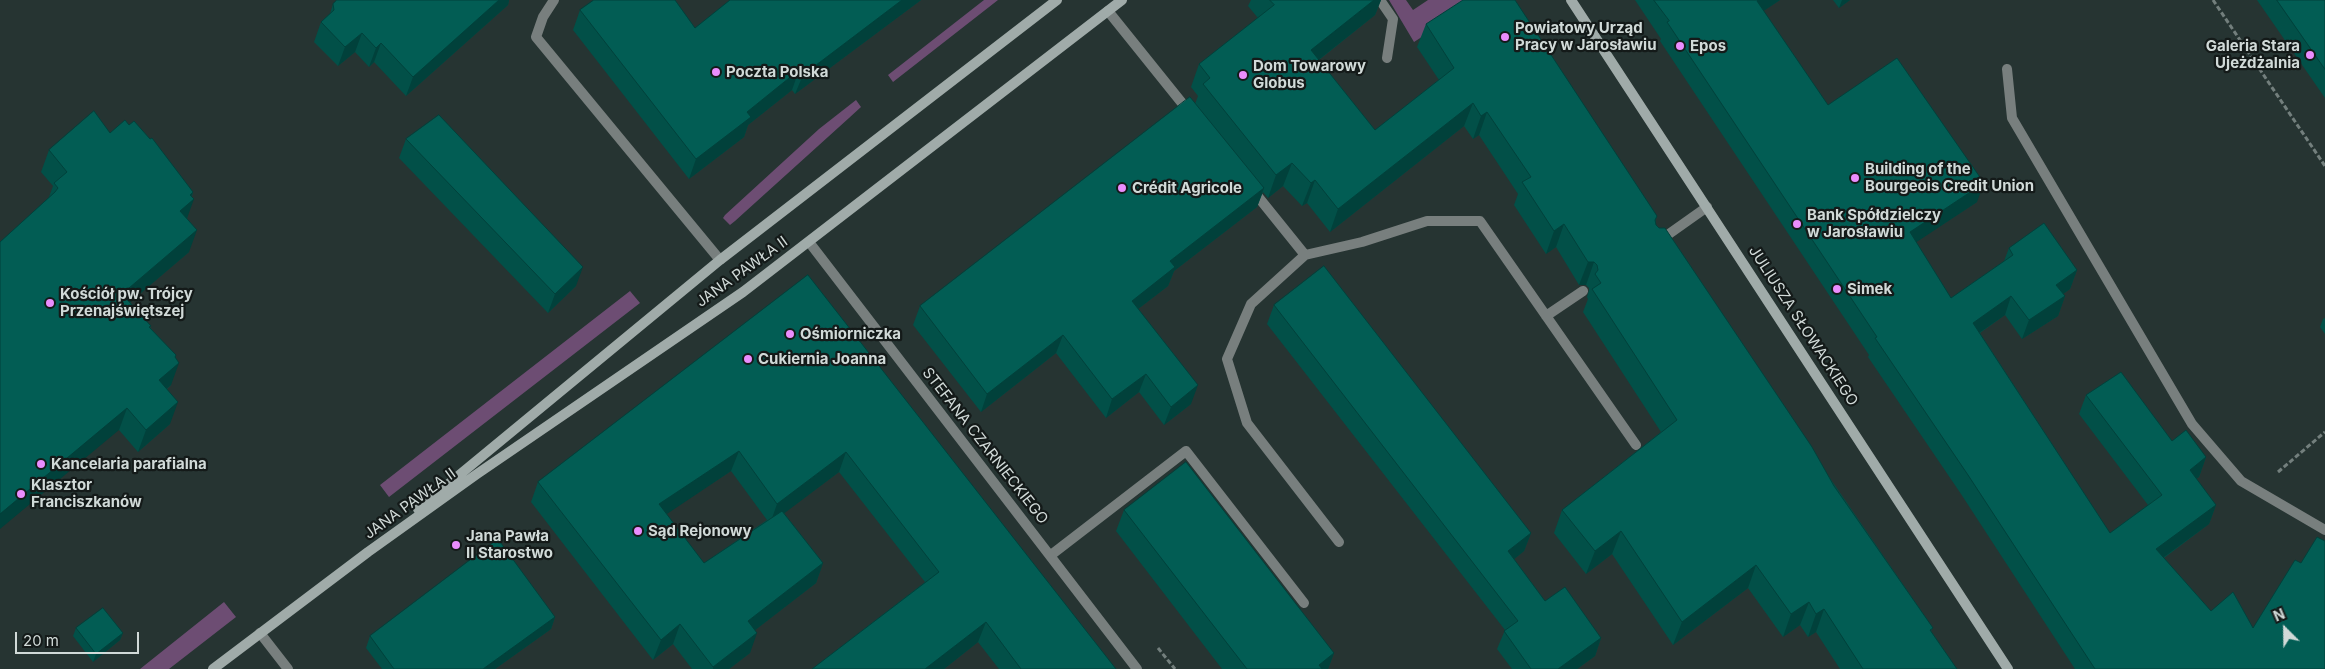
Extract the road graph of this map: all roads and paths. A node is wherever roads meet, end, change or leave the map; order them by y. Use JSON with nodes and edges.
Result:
{"nodes":[{"id":1,"x":554,"y":0,"type":"edge"},
{"id":2,"x":1057,"y":0,"type":"edge"},
{"id":3,"x":1122,"y":0,"type":"edge"},
{"id":4,"x":1380,"y":0,"type":"edge"},
{"id":5,"x":1571,"y":0,"type":"edge"},
{"id":6,"x":2214,"y":0,"type":"edge"},
{"id":7,"x":1108,"y":10,"type":"junction"},
{"id":8,"x":1387,"y":58,"type":"dead end"},
{"id":9,"x":2007,"y":69,"type":"dead end"},
{"id":10,"x":1196,"y":119,"type":"edge"},
{"id":11,"x":2325,"y":166,"type":"edge"},
{"id":12,"x":1244,"y":179,"type":"edge"},
{"id":13,"x":1707,"y":207,"type":"junction"},
{"id":14,"x":809,"y":242,"type":"junction"},
{"id":15,"x":1653,"y":245,"type":"edge"},
{"id":16,"x":1305,"y":255,"type":"junction"},
{"id":17,"x":720,"y":260,"type":"junction"},
{"id":18,"x":1583,"y":291,"type":"dead end"},
{"id":19,"x":1546,"y":316,"type":"junction"},
{"id":20,"x":2325,"y":432,"type":"edge"},
{"id":21,"x":1636,"y":445,"type":"dead end"},
{"id":22,"x":2257,"y":491,"type":"junction"},
{"id":23,"x":2325,"y":530,"type":"edge"},
{"id":24,"x":1340,"y":542,"type":"dead end"},
{"id":25,"x":368,"y":552,"type":"junction"},
{"id":26,"x":1050,"y":555,"type":"junction"},
{"id":27,"x":1304,"y":603,"type":"dead end"},
{"id":28,"x":260,"y":632,"type":"junction"},
{"id":29,"x":213,"y":669,"type":"edge"},
{"id":30,"x":288,"y":669,"type":"edge"},
{"id":31,"x":1137,"y":669,"type":"edge"},
{"id":32,"x":2008,"y":669,"type":"edge"}],
"edges":[{"from":1,"to":17,"type":"street"},
{"from":2,"to":17,"type":"main road","name":"JANA PAWŁA II"},
{"from":3,"to":7,"type":"main road","name":"JANA PAWŁA II"},
{"from":4,"to":8,"type":"street"},
{"from":5,"to":13,"type":"main road","name":"JULIUSZA SŁOWACKIEGO"},
{"from":6,"to":11,"type":"path"},
{"from":7,"to":10,"type":"street"},
{"from":7,"to":14,"type":"main road","name":"JANA PAWŁA II"},
{"from":9,"to":22,"type":"street"},
{"from":12,"to":16,"type":"street"},
{"from":13,"to":15,"type":"street"},
{"from":13,"to":32,"type":"main road","name":"JULIUSZA SŁOWACKIEGO"},
{"from":14,"to":25,"type":"main road","name":"JANA PAWŁA II"},
{"from":14,"to":26,"type":"street","name":"STEFANA CZARNIECKIEGO"},
{"from":16,"to":19,"type":"street"},
{"from":16,"to":24,"type":"street"},
{"from":17,"to":25,"type":"main road","name":"JANA PAWŁA II"},
{"from":18,"to":19,"type":"street"},
{"from":19,"to":21,"type":"street"},
{"from":20,"to":22,"type":"path"},
{"from":22,"to":23,"type":"street"},
{"from":25,"to":28,"type":"main road","name":"JANA PAWŁA II"},
{"from":26,"to":27,"type":"street"},
{"from":26,"to":31,"type":"street","name":"STEFANA CZARNIECKIEGO"},
{"from":28,"to":29,"type":"main road","name":"JANA PAWŁA II"},
{"from":28,"to":30,"type":"street"}]}
